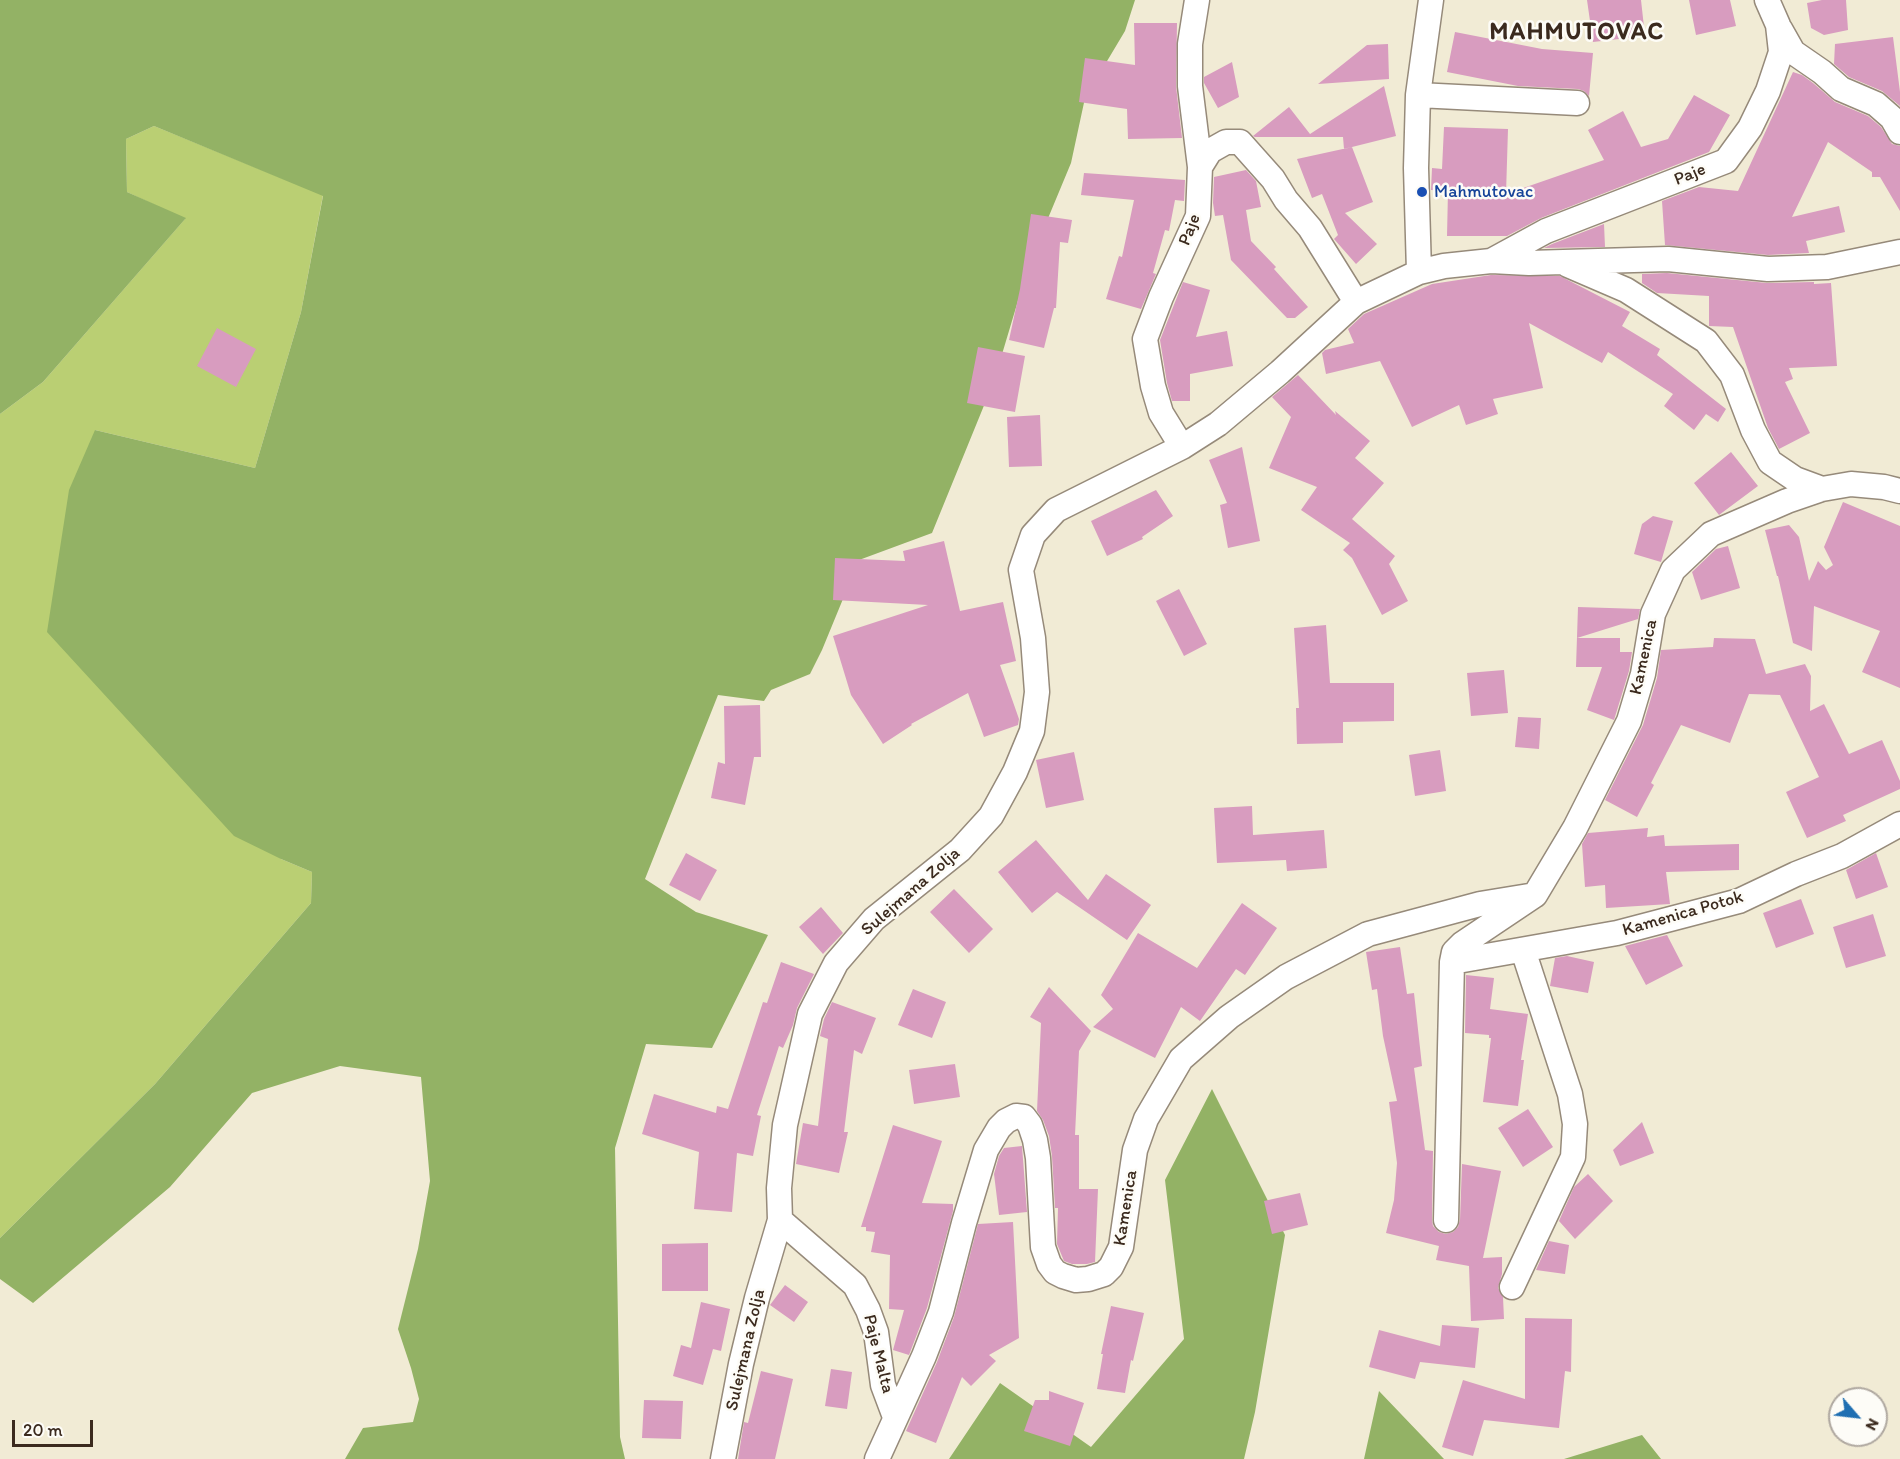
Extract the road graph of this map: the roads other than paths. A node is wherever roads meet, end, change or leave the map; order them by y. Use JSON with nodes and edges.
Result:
{"nodes":[{"id":1,"x":1197,"y":0,"type":"edge"},
{"id":2,"x":1431,"y":0,"type":"edge"},
{"id":3,"x":1767,"y":0,"type":"edge"},
{"id":4,"x":1778,"y":25,"type":"junction"},
{"id":5,"x":1418,"y":95,"type":"junction"},
{"id":6,"x":1577,"y":103,"type":"dead end"},
{"id":7,"x":1900,"y":132,"type":"edge"},
{"id":8,"x":1200,"y":167,"type":"junction"},
{"id":9,"x":1900,"y":252,"type":"edge"},
{"id":10,"x":1491,"y":261,"type":"junction"},
{"id":11,"x":1560,"y":262,"type":"junction"},
{"id":12,"x":1419,"y":272,"type":"junction"},
{"id":13,"x":1356,"y":302,"type":"junction"},
{"id":14,"x":1182,"y":447,"type":"junction"},
{"id":15,"x":1822,"y":489,"type":"junction"},
{"id":16,"x":1900,"y":491,"type":"edge"},
{"id":17,"x":1900,"y":824,"type":"edge"},
{"id":18,"x":1535,"y":895,"type":"junction"},
{"id":19,"x":1524,"y":950,"type":"junction"},
{"id":20,"x":1452,"y":962,"type":"junction"},
{"id":21,"x":780,"y":1220,"type":"junction"},
{"id":22,"x":1446,"y":1220,"type":"dead end"},
{"id":23,"x":1512,"y":1287,"type":"dead end"},
{"id":24,"x":895,"y":1417,"type":"junction"},
{"id":25,"x":723,"y":1459,"type":"edge"},
{"id":26,"x":877,"y":1459,"type":"edge"}],
"edges":[{"from":1,"to":8,"type":"street","name":"Paje"},
{"from":2,"to":5,"type":"street"},
{"from":3,"to":4,"type":"street","name":"Paje"},
{"from":4,"to":7,"type":"street"},
{"from":4,"to":10,"type":"street","name":"Paje"},
{"from":5,"to":6,"type":"street"},
{"from":5,"to":12,"type":"street"},
{"from":8,"to":13,"type":"street"},
{"from":8,"to":14,"type":"street","name":"Paje"},
{"from":9,"to":11,"type":"street"},
{"from":10,"to":11,"type":"street"},
{"from":10,"to":12,"type":"street"},
{"from":11,"to":15,"type":"street"},
{"from":12,"to":13,"type":"street"},
{"from":13,"to":14,"type":"street"},
{"from":14,"to":21,"type":"street","name":"Sulejmana Zolja"},
{"from":15,"to":16,"type":"street","name":"Kamenica"},
{"from":15,"to":18,"type":"street","name":"Kamenica"},
{"from":17,"to":19,"type":"street","name":"Kamenica Potok"},
{"from":18,"to":20,"type":"street","name":"Kamenica"},
{"from":18,"to":24,"type":"street","name":"Kamenica"},
{"from":19,"to":20,"type":"street","name":"Kamenica Potok"},
{"from":19,"to":23,"type":"street"},
{"from":20,"to":22,"type":"street"},
{"from":21,"to":24,"type":"street","name":"Paje Malta"},
{"from":21,"to":25,"type":"street","name":"Sulejmana Zolja"},
{"from":24,"to":26,"type":"street","name":"Kamenica"}]}
